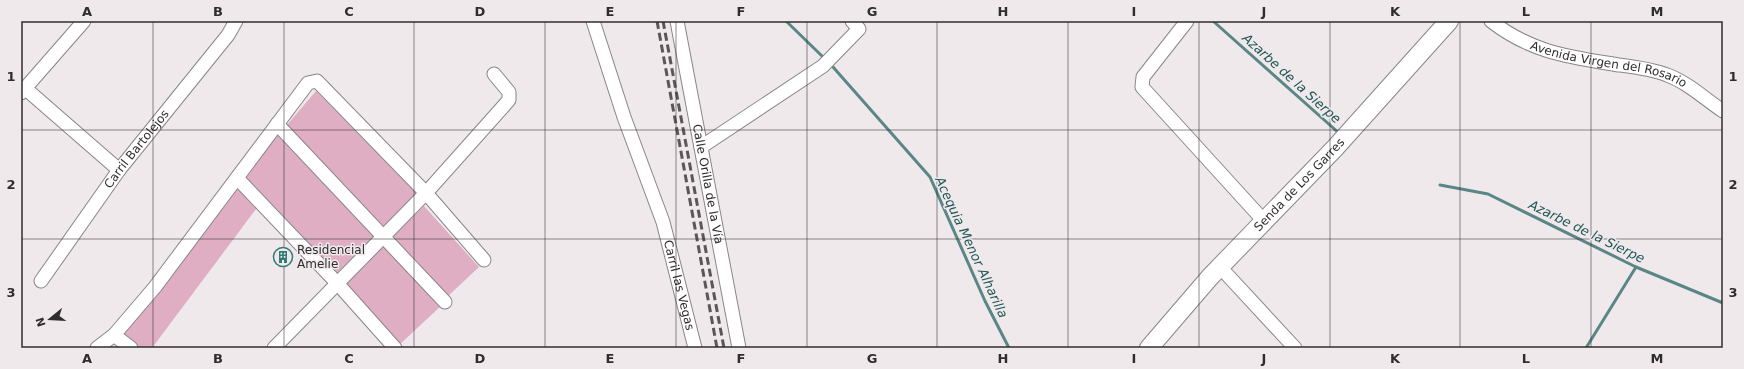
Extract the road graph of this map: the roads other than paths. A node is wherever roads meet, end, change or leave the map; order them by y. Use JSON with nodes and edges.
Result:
{"nodes":[{"id":1,"x":84,"y":21,"type":"edge"},
{"id":2,"x":236,"y":21,"type":"edge"},
{"id":3,"x":592,"y":21,"type":"edge"},
{"id":4,"x":677,"y":21,"type":"edge"},
{"id":5,"x":852,"y":21,"type":"edge"},
{"id":6,"x":1187,"y":21,"type":"edge"},
{"id":7,"x":1449,"y":21,"type":"edge"},
{"id":8,"x":1491,"y":21,"type":"edge"},
{"id":9,"x":494,"y":74,"type":"dead end"},
{"id":10,"x":24,"y":91,"type":"edge"},
{"id":11,"x":1723,"y":111,"type":"edge"},
{"id":12,"x":277,"y":124,"type":"junction"},
{"id":13,"x":701,"y":147,"type":"junction"},
{"id":14,"x":119,"y":170,"type":"junction"},
{"id":15,"x":237,"y":178,"type":"junction"},
{"id":16,"x":426,"y":194,"type":"junction"},
{"id":17,"x":1264,"y":222,"type":"junction"},
{"id":18,"x":383,"y":236,"type":"junction"},
{"id":19,"x":484,"y":260,"type":"dead end"},
{"id":20,"x":1220,"y":266,"type":"junction"},
{"id":21,"x":41,"y":280,"type":"dead end"},
{"id":22,"x":337,"y":283,"type":"junction"},
{"id":23,"x":445,"y":302,"type":"dead end"},
{"id":24,"x":114,"y":335,"type":"junction"},
{"id":25,"x":97,"y":348,"type":"edge"},
{"id":26,"x":131,"y":348,"type":"edge"},
{"id":27,"x":274,"y":348,"type":"edge"},
{"id":28,"x":395,"y":348,"type":"edge"},
{"id":29,"x":696,"y":348,"type":"edge"},
{"id":30,"x":739,"y":348,"type":"edge"},
{"id":31,"x":1149,"y":348,"type":"edge"},
{"id":32,"x":1295,"y":348,"type":"edge"}],
"edges":[{"from":1,"to":10,"type":"street"},
{"from":2,"to":14,"type":"street","name":"Carril Bartolejos"},
{"from":3,"to":29,"type":"street","name":"Carril las Vegas"},
{"from":4,"to":13,"type":"street","name":"Calle Orilla de la Vía"},
{"from":5,"to":13,"type":"street"},
{"from":6,"to":17,"type":"street"},
{"from":7,"to":17,"type":"street","name":"Senda de Los Garres"},
{"from":8,"to":11,"type":"street","name":"Avenida Virgen del Rosario"},
{"from":9,"to":16,"type":"street"},
{"from":10,"to":14,"type":"street"},
{"from":12,"to":15,"type":"street"},
{"from":12,"to":16,"type":"street"},
{"from":12,"to":18,"type":"street"},
{"from":13,"to":30,"type":"street","name":"Calle Orilla de la Vía"},
{"from":14,"to":21,"type":"street","name":"Carril Bartolejos"},
{"from":15,"to":22,"type":"street"},
{"from":15,"to":24,"type":"street"},
{"from":16,"to":18,"type":"street"},
{"from":16,"to":19,"type":"street"},
{"from":17,"to":20,"type":"street","name":"Senda de Los Garres"},
{"from":18,"to":22,"type":"street"},
{"from":18,"to":23,"type":"street"},
{"from":20,"to":31,"type":"street","name":"Senda de Los Garres"},
{"from":20,"to":32,"type":"street"},
{"from":22,"to":27,"type":"street"},
{"from":22,"to":28,"type":"street"},
{"from":24,"to":25,"type":"street"},
{"from":24,"to":26,"type":"street"}]}
